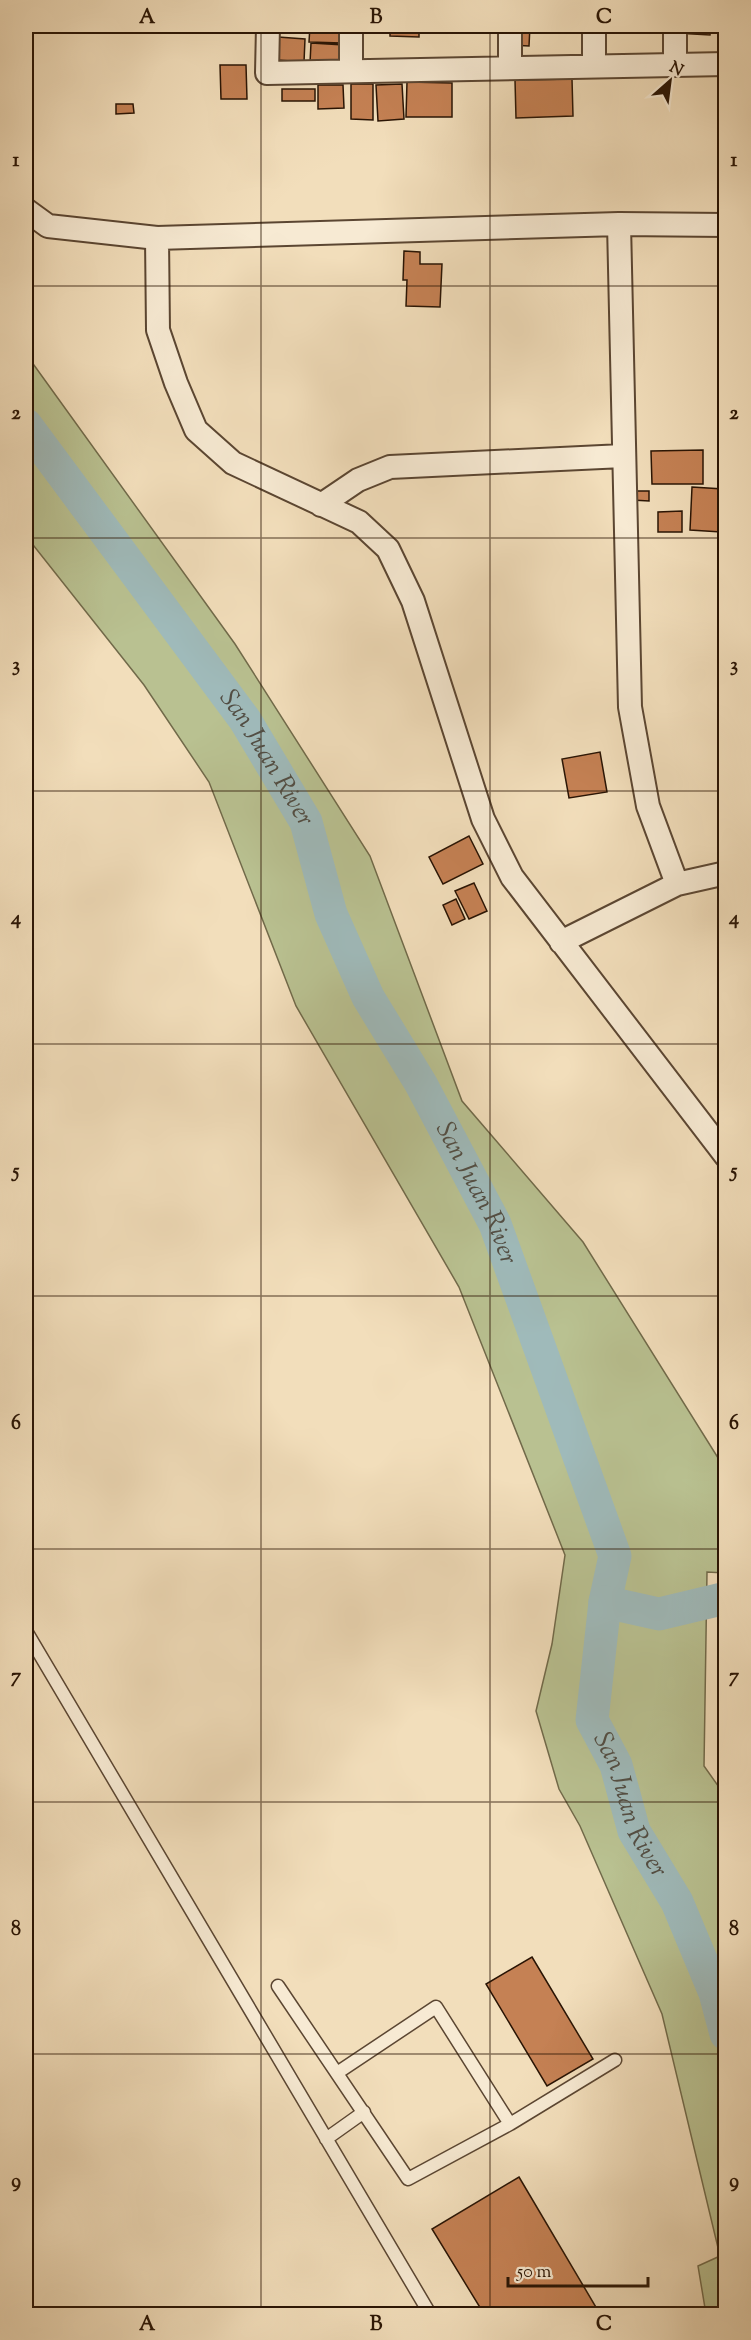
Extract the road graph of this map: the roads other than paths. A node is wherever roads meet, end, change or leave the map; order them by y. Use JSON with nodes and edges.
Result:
{"nodes":[{"id":1,"x":268,"y":26,"type":"edge"},
{"id":2,"x":351,"y":26,"type":"edge"},
{"id":3,"x":510,"y":26,"type":"edge"},
{"id":4,"x":594,"y":26,"type":"edge"},
{"id":5,"x":675,"y":26,"type":"edge"},
{"id":6,"x":675,"y":64,"type":"junction"},
{"id":7,"x":726,"y":64,"type":"edge"},
{"id":8,"x":594,"y":65,"type":"junction"},
{"id":9,"x":510,"y":67,"type":"junction"},
{"id":10,"x":351,"y":71,"type":"junction"},
{"id":11,"x":26,"y":210,"type":"edge"},
{"id":12,"x":619,"y":224,"type":"junction"},
{"id":13,"x":726,"y":225,"type":"edge"},
{"id":14,"x":157,"y":238,"type":"junction"},
{"id":15,"x":623,"y":456,"type":"junction"},
{"id":16,"x":321,"y":505,"type":"junction"},
{"id":17,"x":726,"y":873,"type":"edge"},
{"id":18,"x":677,"y":884,"type":"junction"},
{"id":19,"x":561,"y":942,"type":"junction"},
{"id":20,"x":726,"y":1156,"type":"edge"},
{"id":21,"x":26,"y":1631,"type":"edge"},
{"id":22,"x":278,"y":1986,"type":"dead end"},
{"id":23,"x":615,"y":2060,"type":"dead end"},
{"id":24,"x":337,"y":2073,"type":"junction"},
{"id":25,"x":363,"y":2112,"type":"junction"},
{"id":26,"x":510,"y":2124,"type":"junction"},
{"id":27,"x":326,"y":2139,"type":"junction"},
{"id":28,"x":430,"y":2314,"type":"edge"}],
"edges":[{"from":1,"to":10,"type":"street"},
{"from":2,"to":10,"type":"street"},
{"from":3,"to":9,"type":"street"},
{"from":4,"to":8,"type":"street"},
{"from":5,"to":6,"type":"street"},
{"from":6,"to":7,"type":"street"},
{"from":6,"to":8,"type":"street"},
{"from":8,"to":9,"type":"street"},
{"from":9,"to":10,"type":"street"},
{"from":11,"to":14,"type":"street"},
{"from":12,"to":13,"type":"street"},
{"from":12,"to":14,"type":"street"},
{"from":12,"to":15,"type":"street"},
{"from":14,"to":16,"type":"street"},
{"from":15,"to":16,"type":"street"},
{"from":15,"to":18,"type":"street"},
{"from":16,"to":19,"type":"street"},
{"from":17,"to":18,"type":"street"},
{"from":18,"to":19,"type":"street"},
{"from":19,"to":20,"type":"street"},
{"from":21,"to":27,"type":"lane"},
{"from":22,"to":24,"type":"lane"},
{"from":23,"to":26,"type":"lane"},
{"from":24,"to":25,"type":"lane"},
{"from":24,"to":26,"type":"lane"},
{"from":25,"to":26,"type":"lane"},
{"from":25,"to":27,"type":"lane"},
{"from":27,"to":28,"type":"lane"}]}
